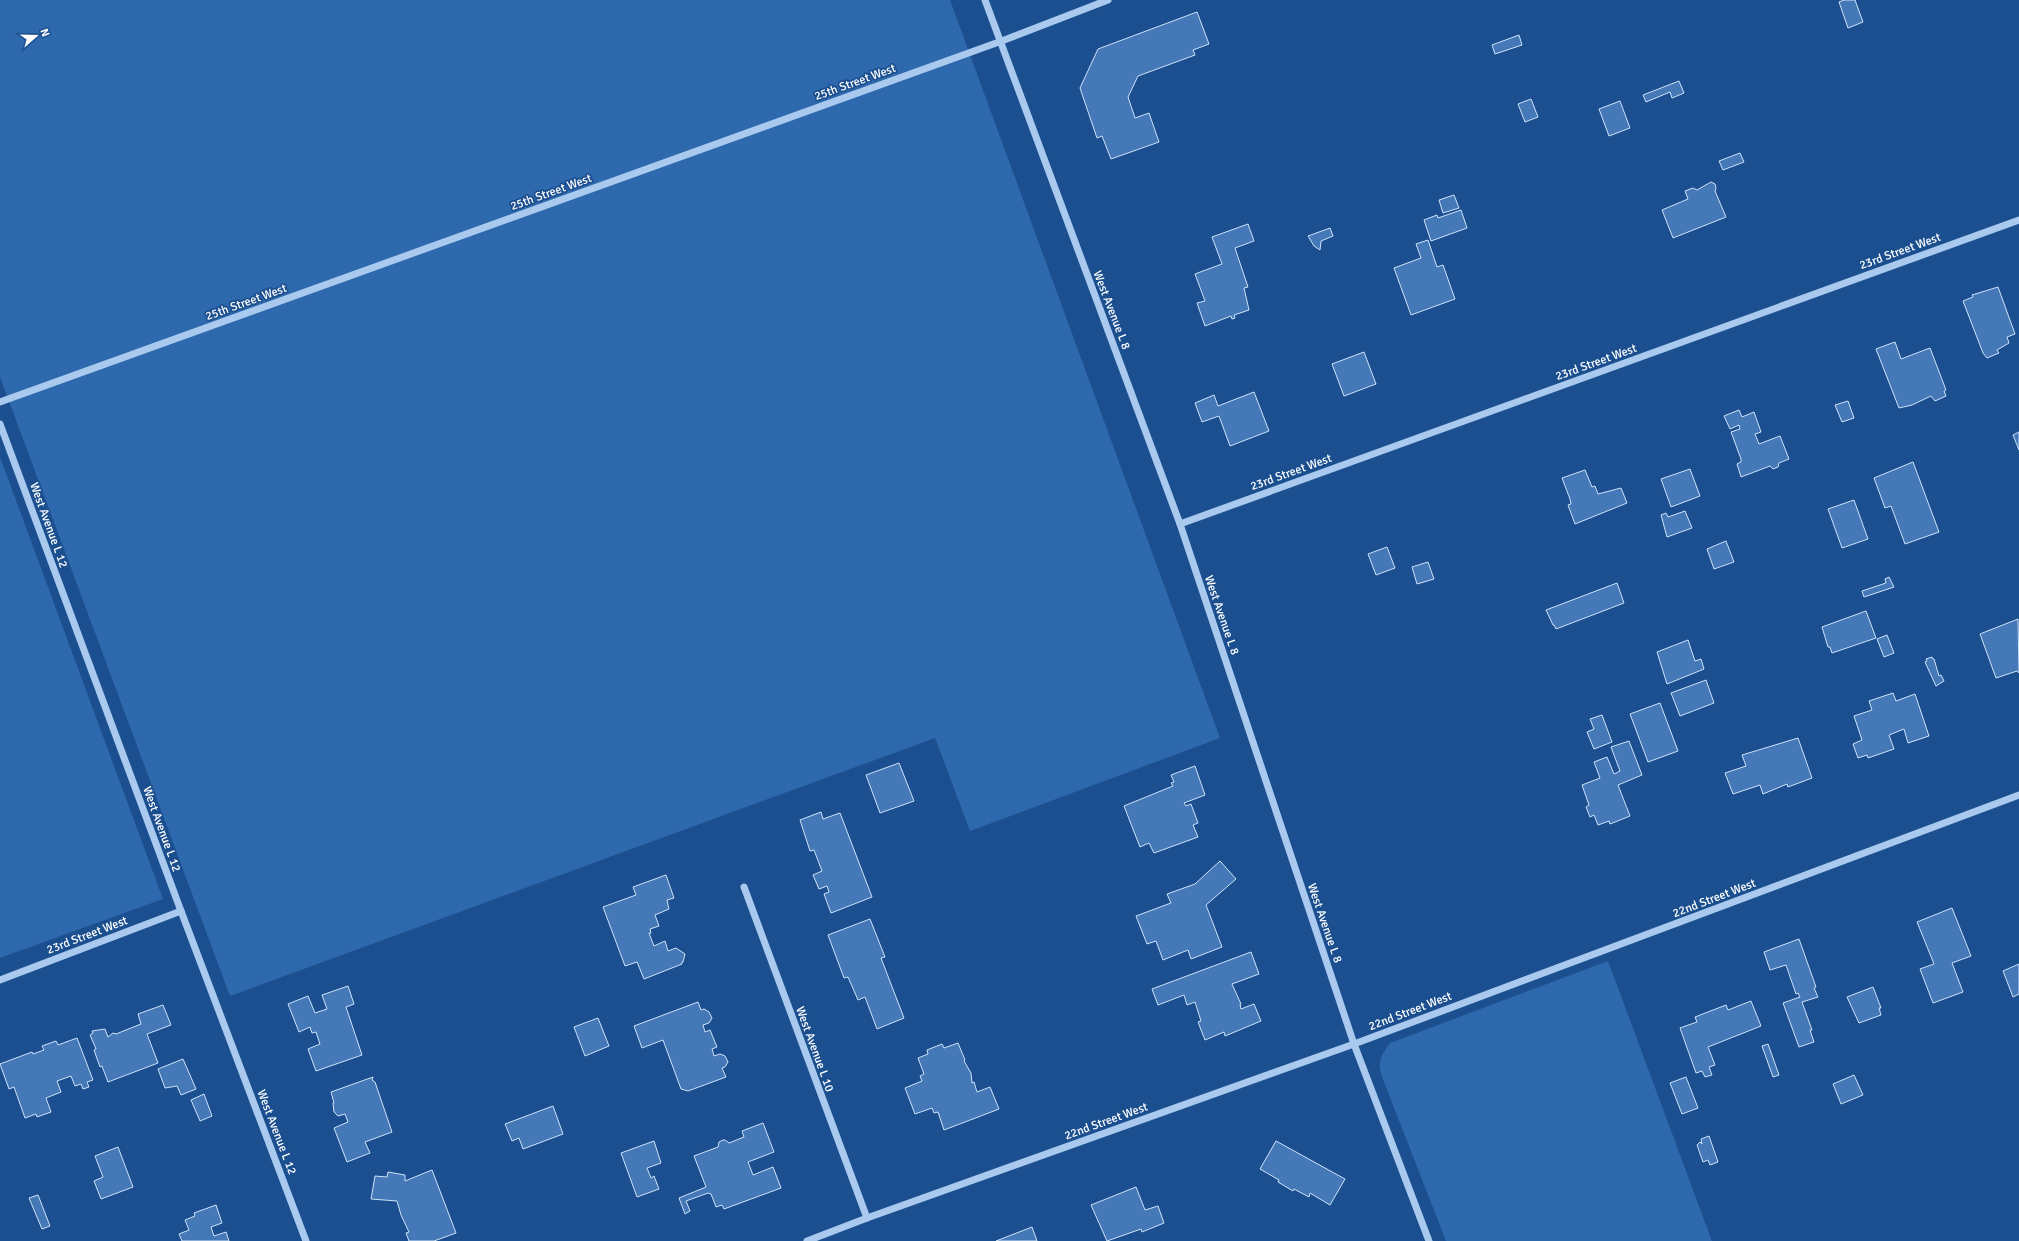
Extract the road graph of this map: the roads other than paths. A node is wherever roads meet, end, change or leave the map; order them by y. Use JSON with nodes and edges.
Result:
{"nodes":[{"id":1,"x":985,"y":0,"type":"edge"},
{"id":2,"x":1108,"y":0,"type":"edge"},
{"id":3,"x":999,"y":42,"type":"junction"},
{"id":4,"x":2019,"y":220,"type":"edge"},
{"id":5,"x":0,"y":402,"type":"edge"},
{"id":6,"x":0,"y":424,"type":"edge"},
{"id":7,"x":1180,"y":524,"type":"junction"},
{"id":8,"x":2019,"y":795,"type":"edge"},
{"id":9,"x":744,"y":887,"type":"dead end"},
{"id":10,"x":181,"y":911,"type":"junction"},
{"id":11,"x":0,"y":980,"type":"edge"},
{"id":12,"x":1354,"y":1044,"type":"junction"},
{"id":13,"x":866,"y":1218,"type":"junction"},
{"id":14,"x":306,"y":1241,"type":"edge"},
{"id":15,"x":806,"y":1241,"type":"edge"},
{"id":16,"x":1429,"y":1241,"type":"edge"}],
"edges":[{"from":1,"to":3,"type":"street","name":"West Avenue L 8"},
{"from":2,"to":3,"type":"street","name":"25th Street West"},
{"from":3,"to":5,"type":"street","name":"25th Street West"},
{"from":3,"to":7,"type":"street","name":"West Avenue L 8"},
{"from":4,"to":7,"type":"street","name":"23rd Street West"},
{"from":6,"to":10,"type":"street","name":"West Avenue L 12"},
{"from":7,"to":12,"type":"street","name":"West Avenue L 8"},
{"from":8,"to":12,"type":"street","name":"22nd Street West"},
{"from":9,"to":13,"type":"street","name":"West Avenue L 10"},
{"from":10,"to":11,"type":"street","name":"23rd Street West"},
{"from":10,"to":14,"type":"street","name":"West Avenue L 12"},
{"from":12,"to":13,"type":"street","name":"22nd Street West"},
{"from":12,"to":16,"type":"street","name":"West Avenue L 8"},
{"from":13,"to":15,"type":"street","name":"22nd Street West"}]}
